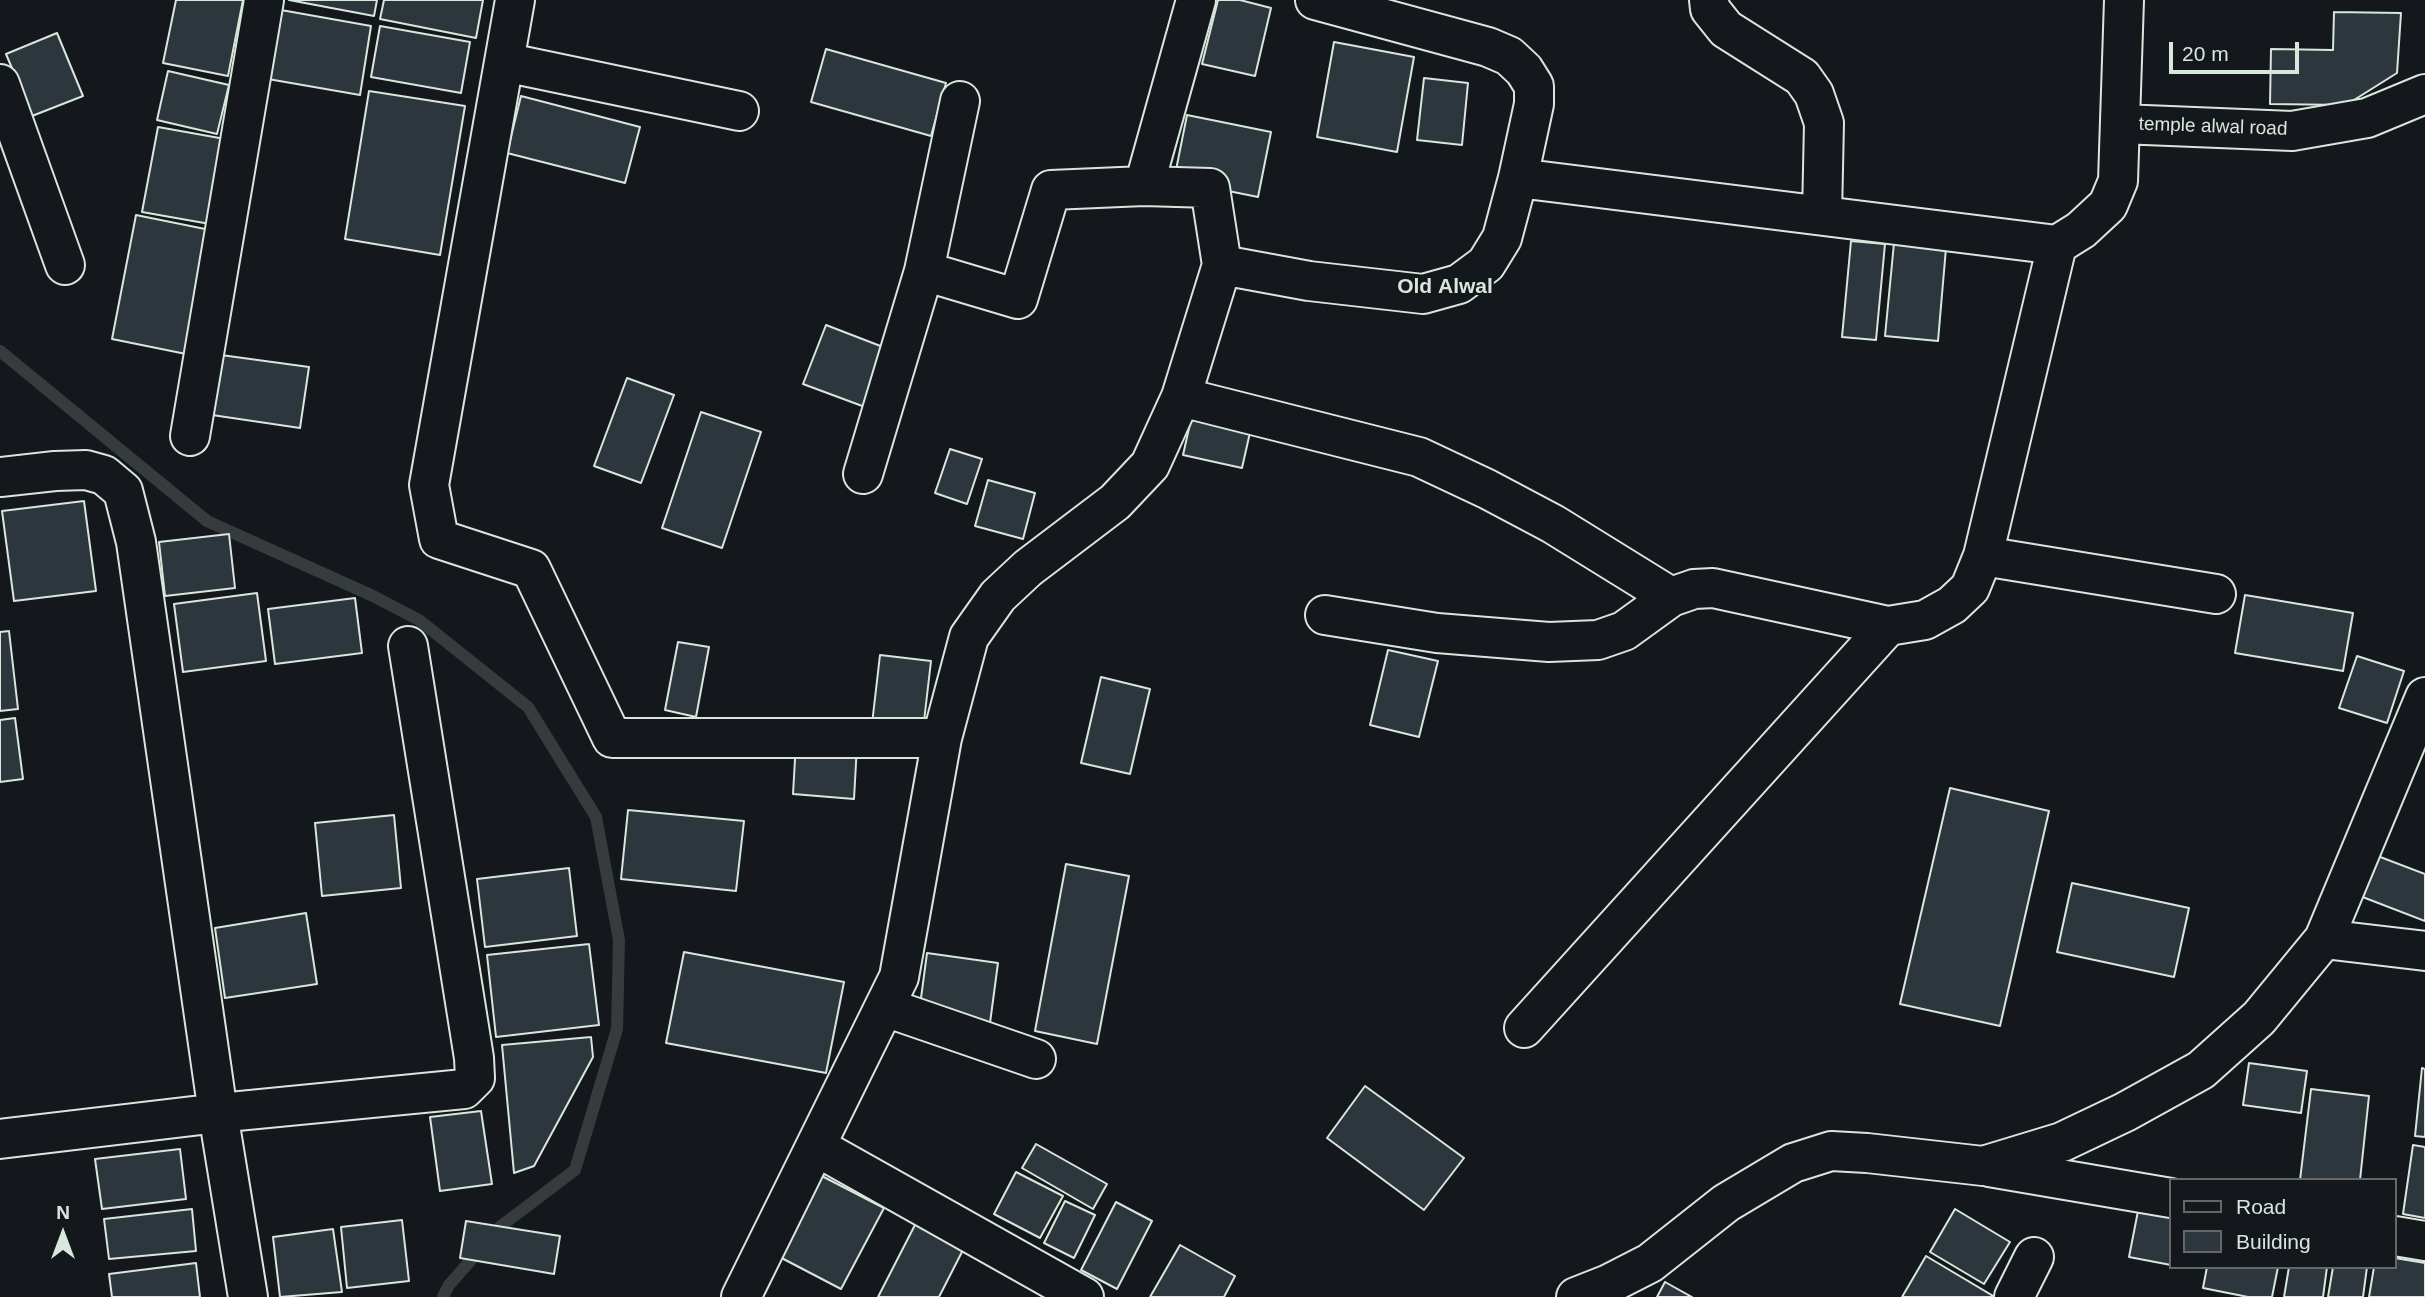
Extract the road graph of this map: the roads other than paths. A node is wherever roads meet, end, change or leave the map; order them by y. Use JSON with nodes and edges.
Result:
{"nodes":[{"id":1,"x":264,"y":0,"type":"edge"},
{"id":2,"x":515,"y":0,"type":"edge"},
{"id":3,"x":1196,"y":0,"type":"edge"},
{"id":4,"x":1315,"y":0,"type":"edge"},
{"id":5,"x":1709,"y":0,"type":"edge"},
{"id":6,"x":2124,"y":0,"type":"edge"},
{"id":7,"x":504,"y":62,"type":"junction"},
{"id":8,"x":0,"y":84,"type":"edge"},
{"id":9,"x":2425,"y":94,"type":"edge"},
{"id":10,"x":960,"y":101,"type":"dead end"},
{"id":11,"x":739,"y":111,"type":"dead end"},
{"id":12,"x":2121,"y":124,"type":"junction"},
{"id":13,"x":1518,"y":178,"type":"junction"},
{"id":14,"x":1143,"y":186,"type":"junction"},
{"id":15,"x":1822,"y":215,"type":"junction"},
{"id":16,"x":2057,"y":245,"type":"junction"},
{"id":17,"x":65,"y":265,"type":"dead end"},
{"id":18,"x":1222,"y":265,"type":"junction"},
{"id":19,"x":924,"y":271,"type":"junction"},
{"id":20,"x":1181,"y":397,"type":"junction"},
{"id":21,"x":190,"y":436,"type":"dead end"},
{"id":22,"x":863,"y":474,"type":"dead end"},
{"id":23,"x":0,"y":477,"type":"edge"},
{"id":24,"x":1983,"y":556,"type":"junction"},
{"id":25,"x":2216,"y":594,"type":"dead end"},
{"id":26,"x":1671,"y":597,"type":"junction"},
{"id":27,"x":1325,"y":615,"type":"dead end"},
{"id":28,"x":1888,"y":626,"type":"junction"},
{"id":29,"x":408,"y":646,"type":"dead end"},
{"id":30,"x":2425,"y":697,"type":"edge"},
{"id":31,"x":942,"y":738,"type":"junction"},
{"id":32,"x":2324,"y":939,"type":"junction"},
{"id":33,"x":2425,"y":951,"type":"edge"},
{"id":34,"x":885,"y":1007,"type":"junction"},
{"id":35,"x":1524,"y":1028,"type":"dead end"},
{"id":36,"x":1036,"y":1059,"type":"dead end"},
{"id":37,"x":218,"y":1113,"type":"junction"},
{"id":38,"x":0,"y":1139,"type":"edge"},
{"id":39,"x":817,"y":1147,"type":"junction"},
{"id":40,"x":1983,"y":1166,"type":"junction"},
{"id":41,"x":2170,"y":1198,"type":"edge"},
{"id":42,"x":2397,"y":1236,"type":"edge"},
{"id":43,"x":2425,"y":1241,"type":"edge"},
{"id":44,"x":2034,"y":1257,"type":"dead end"},
{"id":45,"x":248,"y":1297,"type":"edge"},
{"id":46,"x":741,"y":1297,"type":"edge"},
{"id":47,"x":1084,"y":1297,"type":"edge"},
{"id":48,"x":1576,"y":1297,"type":"edge"},
{"id":49,"x":2014,"y":1297,"type":"edge"}],
"edges":[{"from":1,"to":21,"type":"street"},
{"from":2,"to":7,"type":"street"},
{"from":3,"to":14,"type":"street"},
{"from":4,"to":13,"type":"street"},
{"from":5,"to":15,"type":"street"},
{"from":6,"to":12,"type":"street"},
{"from":7,"to":11,"type":"street"},
{"from":7,"to":31,"type":"street"},
{"from":8,"to":17,"type":"street"},
{"from":9,"to":12,"type":"street","name":"temple alwal road"},
{"from":10,"to":19,"type":"street"},
{"from":12,"to":16,"type":"street"},
{"from":13,"to":15,"type":"street"},
{"from":13,"to":18,"type":"street"},
{"from":14,"to":18,"type":"street"},
{"from":14,"to":19,"type":"street"},
{"from":15,"to":16,"type":"street"},
{"from":16,"to":24,"type":"street"},
{"from":18,"to":20,"type":"street"},
{"from":19,"to":22,"type":"street"},
{"from":20,"to":26,"type":"street"},
{"from":20,"to":31,"type":"street"},
{"from":23,"to":37,"type":"street"},
{"from":24,"to":25,"type":"street"},
{"from":24,"to":28,"type":"street"},
{"from":26,"to":27,"type":"street"},
{"from":26,"to":28,"type":"street"},
{"from":28,"to":35,"type":"street"},
{"from":29,"to":37,"type":"street"},
{"from":30,"to":32,"type":"street"},
{"from":31,"to":34,"type":"street"},
{"from":32,"to":33,"type":"street"},
{"from":32,"to":40,"type":"street"},
{"from":34,"to":36,"type":"street"},
{"from":34,"to":39,"type":"street"},
{"from":37,"to":38,"type":"street"},
{"from":37,"to":45,"type":"street"},
{"from":39,"to":46,"type":"street"},
{"from":39,"to":47,"type":"street"},
{"from":40,"to":41,"type":"street"},
{"from":40,"to":48,"type":"street"},
{"from":42,"to":43,"type":"street"},
{"from":44,"to":49,"type":"street"}]}
